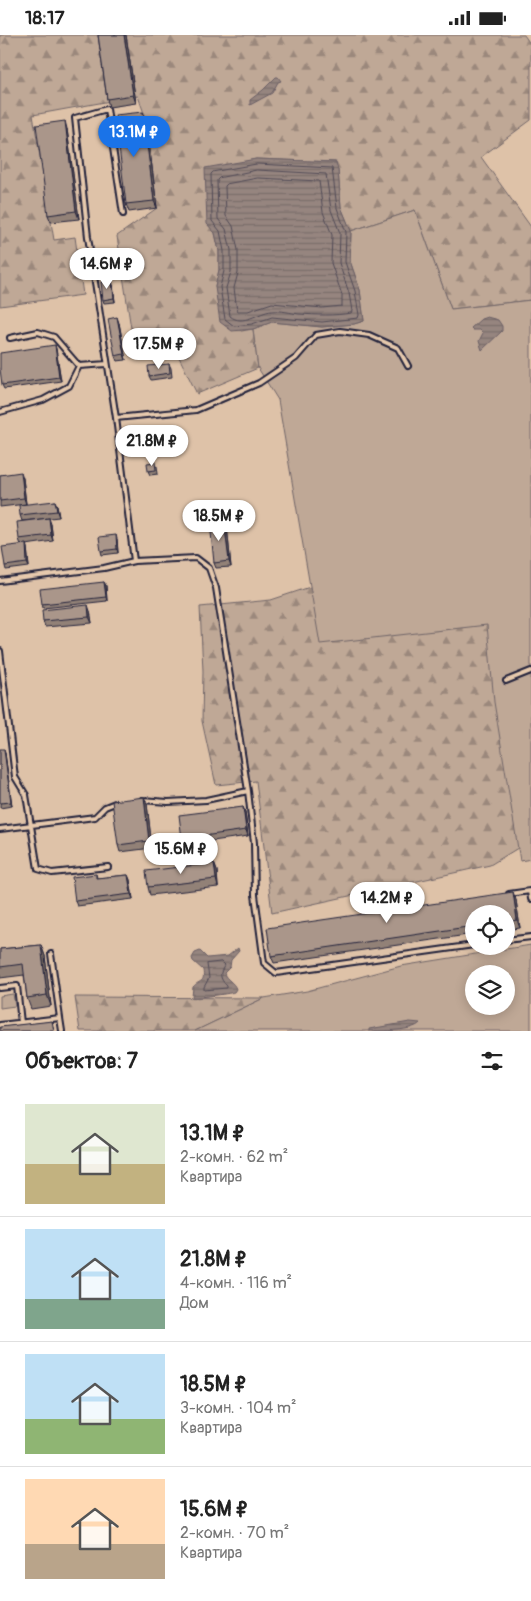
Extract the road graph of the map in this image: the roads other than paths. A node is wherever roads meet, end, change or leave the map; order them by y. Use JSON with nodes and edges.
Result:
{"nodes":[{"id":1,"x":123,"y":214,"type":"dead end"},
{"id":2,"x":10,"y":338,"type":"dead end"},
{"id":3,"x":107,"y":364,"type":"junction"},
{"id":4,"x":78,"y":366,"type":"junction"},
{"id":5,"x":408,"y":366,"type":"dead end"},
{"id":6,"x":0,"y":412,"type":"edge"},
{"id":7,"x":116,"y":418,"type":"junction"},
{"id":8,"x":134,"y":561,"type":"junction"},
{"id":9,"x":0,"y":581,"type":"edge"},
{"id":10,"x":0,"y":651,"type":"edge"},
{"id":11,"x":531,"y":671,"type":"edge"},
{"id":12,"x":506,"y":681,"type":"dead end"},
{"id":13,"x":248,"y":791,"type":"junction"},
{"id":14,"x":140,"y":800,"type":"edge"},
{"id":15,"x":120,"y":802,"type":"edge"},
{"id":16,"x":30,"y":825,"type":"junction"},
{"id":17,"x":0,"y":829,"type":"edge"},
{"id":18,"x":108,"y":867,"type":"dead end"},
{"id":19,"x":501,"y":895,"type":"edge"},
{"id":20,"x":531,"y":899,"type":"edge"},
{"id":21,"x":269,"y":928,"type":"edge"},
{"id":22,"x":260,"y":930,"type":"junction"},
{"id":23,"x":531,"y":937,"type":"edge"},
{"id":24,"x":515,"y":939,"type":"edge"},
{"id":25,"x":465,"y":946,"type":"edge"},
{"id":26,"x":51,"y":954,"type":"dead end"},
{"id":27,"x":0,"y":988,"type":"edge"},
{"id":28,"x":60,"y":1018,"type":"junction"},
{"id":29,"x":21,"y":1023,"type":"junction"},
{"id":30,"x":0,"y":1025,"type":"edge"},
{"id":31,"x":62,"y":1031,"type":"edge"}],
"edges":[{"from":1,"to":3,"type":"lane"},
{"from":2,"to":4,"type":"lane"},
{"from":3,"to":4,"type":"lane"},
{"from":3,"to":7,"type":"lane"},
{"from":4,"to":6,"type":"lane"},
{"from":5,"to":7,"type":"lane"},
{"from":7,"to":8,"type":"lane"},
{"from":8,"to":9,"type":"lane"},
{"from":8,"to":13,"type":"lane"},
{"from":10,"to":16,"type":"lane"},
{"from":11,"to":12,"type":"lane"},
{"from":13,"to":14,"type":"lane"},
{"from":13,"to":22,"type":"lane"},
{"from":15,"to":16,"type":"lane"},
{"from":16,"to":17,"type":"lane"},
{"from":16,"to":18,"type":"lane"},
{"from":19,"to":20,"type":"lane"},
{"from":21,"to":22,"type":"lane"},
{"from":22,"to":25,"type":"lane"},
{"from":23,"to":24,"type":"lane"},
{"from":26,"to":28,"type":"lane"},
{"from":27,"to":29,"type":"lane"},
{"from":28,"to":29,"type":"lane"},
{"from":28,"to":31,"type":"lane"},
{"from":29,"to":30,"type":"lane"}]}
